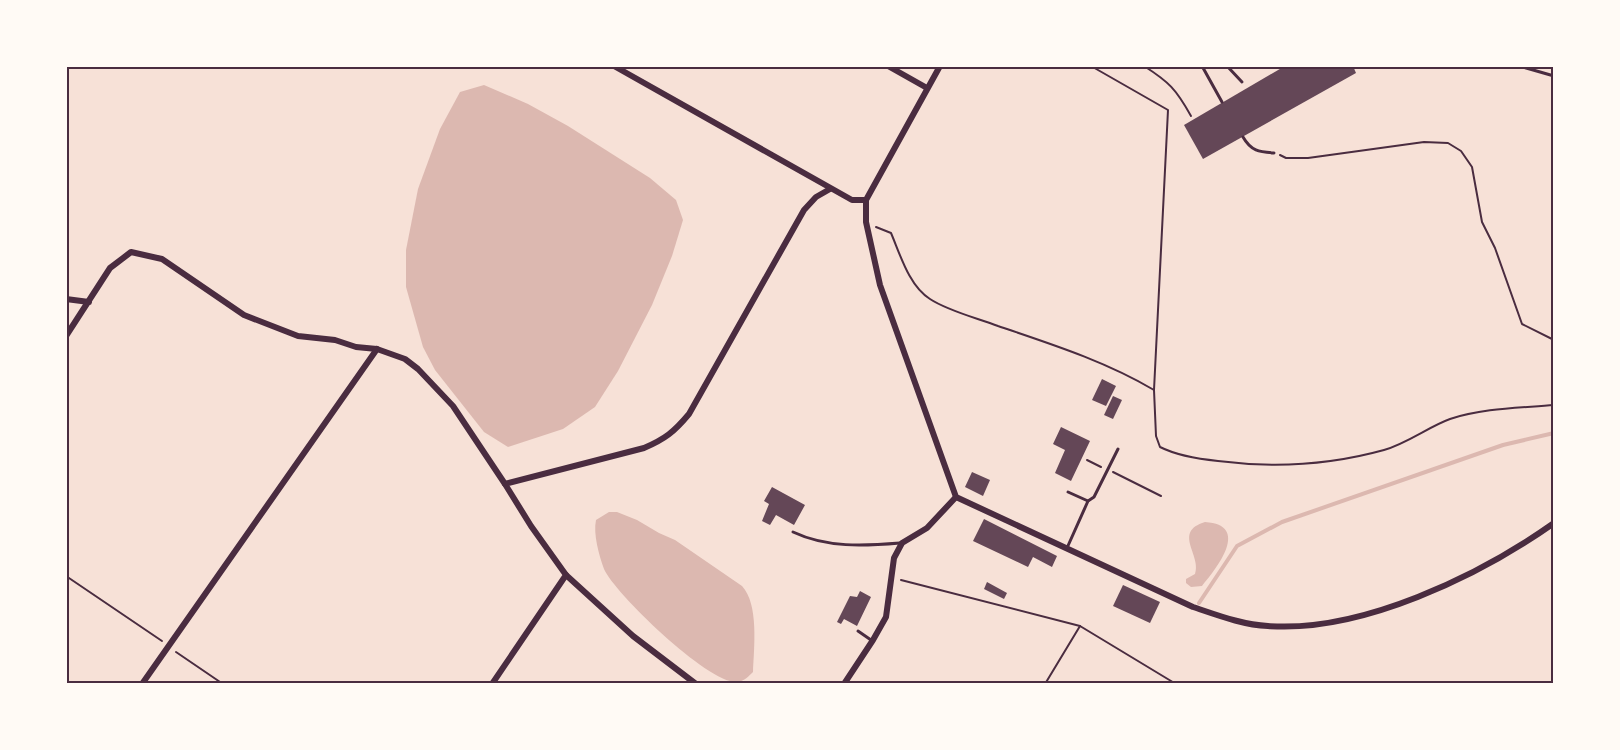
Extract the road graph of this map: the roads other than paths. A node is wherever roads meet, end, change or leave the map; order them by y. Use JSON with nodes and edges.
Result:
{"nodes":[{"id":1,"x":614,"y":66,"type":"edge"},
{"id":2,"x":888,"y":66,"type":"edge"},
{"id":3,"x":940,"y":66,"type":"edge"},
{"id":4,"x":1202,"y":66,"type":"edge"},
{"id":5,"x":1227,"y":66,"type":"edge"},
{"id":6,"x":1519,"y":66,"type":"edge"},
{"id":7,"x":1554,"y":76,"type":"edge"},
{"id":8,"x":1242,"y":82,"type":"dead end"},
{"id":9,"x":927,"y":88,"type":"junction"},
{"id":10,"x":1222,"y":102,"type":"dead end"},
{"id":11,"x":1243,"y":137,"type":"dead end"},
{"id":12,"x":1274,"y":153,"type":"road end"},
{"id":13,"x":830,"y":189,"type":"junction"},
{"id":14,"x":866,"y":200,"type":"junction"},
{"id":15,"x":66,"y":299,"type":"edge"},
{"id":16,"x":89,"y":302,"type":"junction"},
{"id":17,"x":66,"y":336,"type":"edge"},
{"id":18,"x":377,"y":349,"type":"junction"},
{"id":19,"x":1118,"y":449,"type":"dead end"},
{"id":20,"x":505,"y":484,"type":"junction"},
{"id":21,"x":1068,"y":492,"type":"dead end"},
{"id":22,"x":956,"y":497,"type":"junction"},
{"id":23,"x":1088,"y":501,"type":"junction"},
{"id":24,"x":1554,"y":523,"type":"edge"},
{"id":25,"x":793,"y":532,"type":"dead end"},
{"id":26,"x":902,"y":543,"type":"junction"},
{"id":27,"x":1067,"y":548,"type":"junction"},
{"id":28,"x":566,"y":575,"type":"junction"},
{"id":29,"x":858,"y":632,"type":"dead end"},
{"id":30,"x":873,"y":640,"type":"junction"},
{"id":31,"x":142,"y":684,"type":"edge"},
{"id":32,"x":492,"y":684,"type":"edge"},
{"id":33,"x":696,"y":684,"type":"edge"},
{"id":34,"x":844,"y":684,"type":"edge"}],
"edges":[{"from":1,"to":13,"type":"street"},
{"from":2,"to":9,"type":"street"},
{"from":3,"to":9,"type":"street"},
{"from":4,"to":10,"type":"lane"},
{"from":5,"to":8,"type":"lane"},
{"from":6,"to":7,"type":"lane"},
{"from":9,"to":14,"type":"street"},
{"from":11,"to":12,"type":"lane"},
{"from":13,"to":14,"type":"street"},
{"from":13,"to":20,"type":"street"},
{"from":14,"to":22,"type":"street"},
{"from":15,"to":16,"type":"street"},
{"from":16,"to":17,"type":"street"},
{"from":16,"to":18,"type":"street"},
{"from":18,"to":20,"type":"street"},
{"from":18,"to":31,"type":"street"},
{"from":19,"to":23,"type":"lane"},
{"from":20,"to":28,"type":"street"},
{"from":21,"to":23,"type":"lane"},
{"from":22,"to":26,"type":"street"},
{"from":22,"to":27,"type":"street"},
{"from":23,"to":27,"type":"lane"},
{"from":24,"to":27,"type":"street"},
{"from":25,"to":26,"type":"lane"},
{"from":26,"to":30,"type":"street"},
{"from":28,"to":32,"type":"street"},
{"from":28,"to":33,"type":"street"},
{"from":29,"to":30,"type":"lane"},
{"from":30,"to":34,"type":"street"}]}
